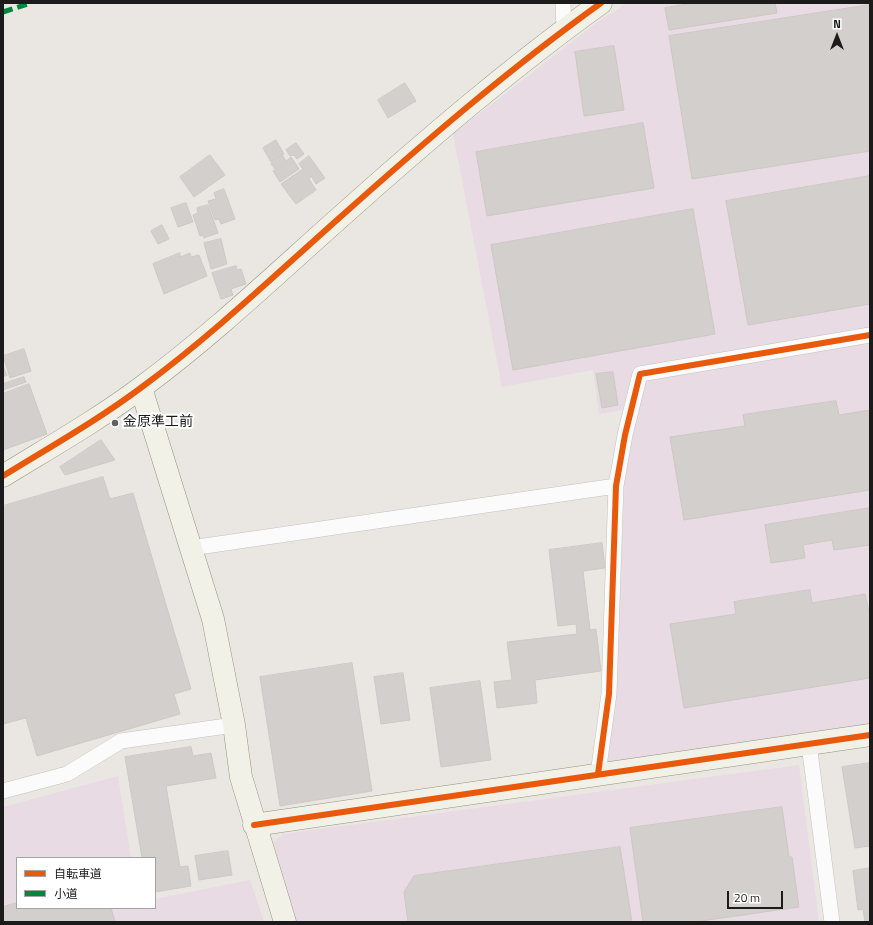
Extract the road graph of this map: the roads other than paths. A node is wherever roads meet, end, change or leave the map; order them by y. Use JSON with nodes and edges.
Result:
{"nodes":[{"id":1,"x":563,"y":3,"type":"edge"},
{"id":2,"x":601,"y":3,"type":"edge"},
{"id":3,"x":564,"y":30,"type":"junction"},
{"id":4,"x":870,"y":335,"type":"edge"},
{"id":5,"x":141,"y":388,"type":"junction"},
{"id":6,"x":3,"y":476,"type":"edge"},
{"id":7,"x":616,"y":486,"type":"junction"},
{"id":8,"x":191,"y":548,"type":"junction"},
{"id":9,"x":234,"y":725,"type":"junction"},
{"id":10,"x":870,"y":735,"type":"edge"},
{"id":11,"x":809,"y":744,"type":"junction"},
{"id":12,"x":598,"y":774,"type":"junction"},
{"id":13,"x":3,"y":791,"type":"edge"},
{"id":14,"x":254,"y":825,"type":"junction"},
{"id":15,"x":285,"y":922,"type":"edge"},
{"id":16,"x":832,"y":922,"type":"edge"}],
"edges":[{"from":1,"to":3,"type":"street"},
{"from":2,"to":3,"type":"street"},
{"from":3,"to":5,"type":"street"},
{"from":4,"to":7,"type":"street"},
{"from":5,"to":6,"type":"street"},
{"from":5,"to":8,"type":"street"},
{"from":7,"to":8,"type":"street"},
{"from":7,"to":12,"type":"street"},
{"from":8,"to":9,"type":"street"},
{"from":9,"to":13,"type":"street"},
{"from":9,"to":14,"type":"street"},
{"from":10,"to":11,"type":"street"},
{"from":11,"to":12,"type":"street"},
{"from":11,"to":16,"type":"street"},
{"from":12,"to":14,"type":"street"},
{"from":14,"to":15,"type":"street"}]}
